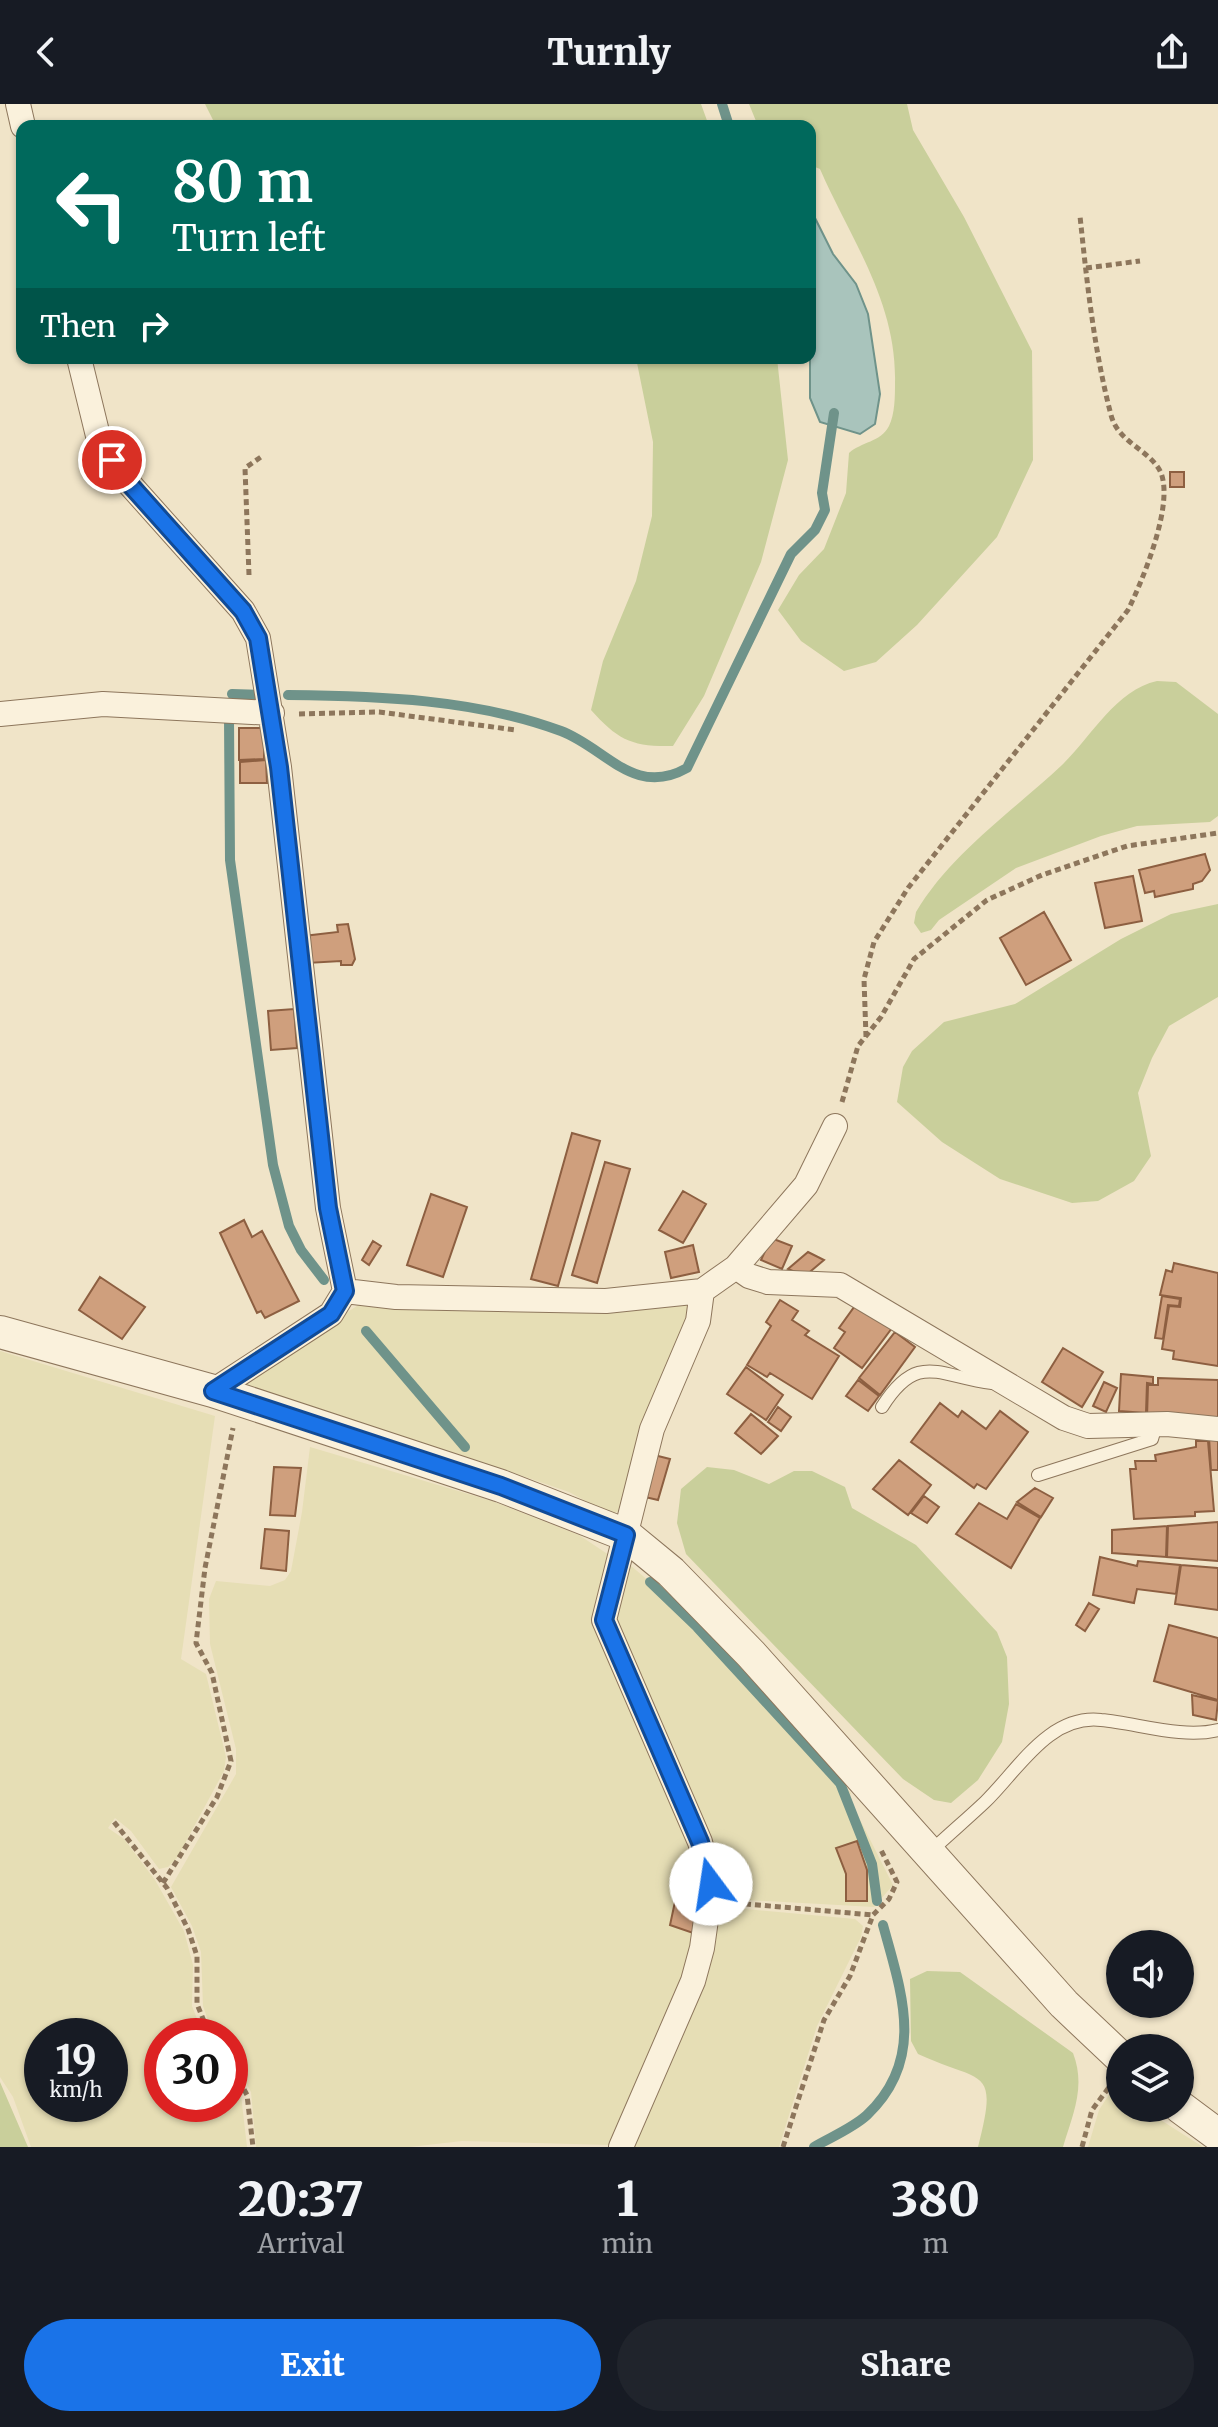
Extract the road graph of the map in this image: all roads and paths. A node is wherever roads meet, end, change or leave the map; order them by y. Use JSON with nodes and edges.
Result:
{"nodes":[{"id":1,"x":1080,"y":216,"type":"dead end"},
{"id":2,"x":1140,"y":261,"type":"dead end"},
{"id":3,"x":1085,"y":268,"type":"junction"},
{"id":4,"x":80,"y":364,"type":"edge"},
{"id":5,"x":261,"y":457,"type":"dead end"},
{"id":6,"x":247,"y":618,"type":"junction"},
{"id":7,"x":272,"y":713,"type":"junction"},
{"id":8,"x":0,"y":714,"type":"edge"},
{"id":9,"x":516,"y":730,"type":"dead end"},
{"id":10,"x":1218,"y":833,"type":"edge"},
{"id":11,"x":866,"y":1037,"type":"junction"},
{"id":12,"x":835,"y":1126,"type":"joint"},
{"id":13,"x":736,"y":1267,"type":"junction"},
{"id":14,"x":345,"y":1291,"type":"junction"},
{"id":15,"x":702,"y":1291,"type":"junction"},
{"id":16,"x":0,"y":1332,"type":"edge"},
{"id":17,"x":1015,"y":1386,"type":"junction"},
{"id":18,"x":226,"y":1395,"type":"junction"},
{"id":19,"x":882,"y":1407,"type":"dead end"},
{"id":20,"x":1156,"y":1425,"type":"junction"},
{"id":21,"x":1218,"y":1429,"type":"edge"},
{"id":22,"x":1038,"y":1475,"type":"dead end"},
{"id":23,"x":626,"y":1535,"type":"junction"},
{"id":24,"x":1218,"y":1730,"type":"edge"},
{"id":25,"x":114,"y":1822,"type":"dead end"},
{"id":26,"x":877,"y":1843,"type":"dead end"},
{"id":27,"x":928,"y":1853,"type":"junction"},
{"id":28,"x":163,"y":1883,"type":"junction"},
{"id":29,"x":711,"y":1901,"type":"junction"},
{"id":30,"x":873,"y":1915,"type":"junction"},
{"id":31,"x":203,"y":2018,"type":"edge"},
{"id":32,"x":1106,"y":2059,"type":"edge"},
{"id":33,"x":1106,"y":2086,"type":"edge"},
{"id":34,"x":248,"y":2104,"type":"edge"},
{"id":35,"x":1194,"y":2117,"type":"edge"},
{"id":36,"x":1218,"y":2135,"type":"edge"},
{"id":37,"x":253,"y":2147,"type":"edge"},
{"id":38,"x":621,"y":2147,"type":"edge"},
{"id":39,"x":783,"y":2147,"type":"edge"},
{"id":40,"x":1082,"y":2147,"type":"edge"}],
"edges":[{"from":1,"to":3,"type":"path"},
{"from":2,"to":3,"type":"path"},
{"from":3,"to":11,"type":"path"},
{"from":4,"to":6,"type":"street"},
{"from":5,"to":6,"type":"path"},
{"from":6,"to":7,"type":"street"},
{"from":7,"to":8,"type":"street"},
{"from":7,"to":9,"type":"path"},
{"from":7,"to":14,"type":"street"},
{"from":10,"to":11,"type":"path"},
{"from":11,"to":12,"type":"path"},
{"from":12,"to":13,"type":"street"},
{"from":13,"to":15,"type":"street"},
{"from":13,"to":17,"type":"street"},
{"from":14,"to":15,"type":"street"},
{"from":14,"to":18,"type":"street"},
{"from":15,"to":23,"type":"street"},
{"from":16,"to":18,"type":"street"},
{"from":17,"to":19,"type":"lane"},
{"from":17,"to":20,"type":"street"},
{"from":18,"to":23,"type":"street"},
{"from":18,"to":28,"type":"path"},
{"from":20,"to":21,"type":"street"},
{"from":20,"to":22,"type":"lane"},
{"from":23,"to":27,"type":"street"},
{"from":23,"to":29,"type":"street"},
{"from":24,"to":27,"type":"lane"},
{"from":25,"to":28,"type":"path"},
{"from":26,"to":30,"type":"path"},
{"from":27,"to":32,"type":"street"},
{"from":28,"to":31,"type":"path"},
{"from":29,"to":30,"type":"path"},
{"from":29,"to":38,"type":"street"},
{"from":30,"to":39,"type":"path"},
{"from":33,"to":40,"type":"path"},
{"from":34,"to":37,"type":"path"},
{"from":35,"to":36,"type":"street"}]}
